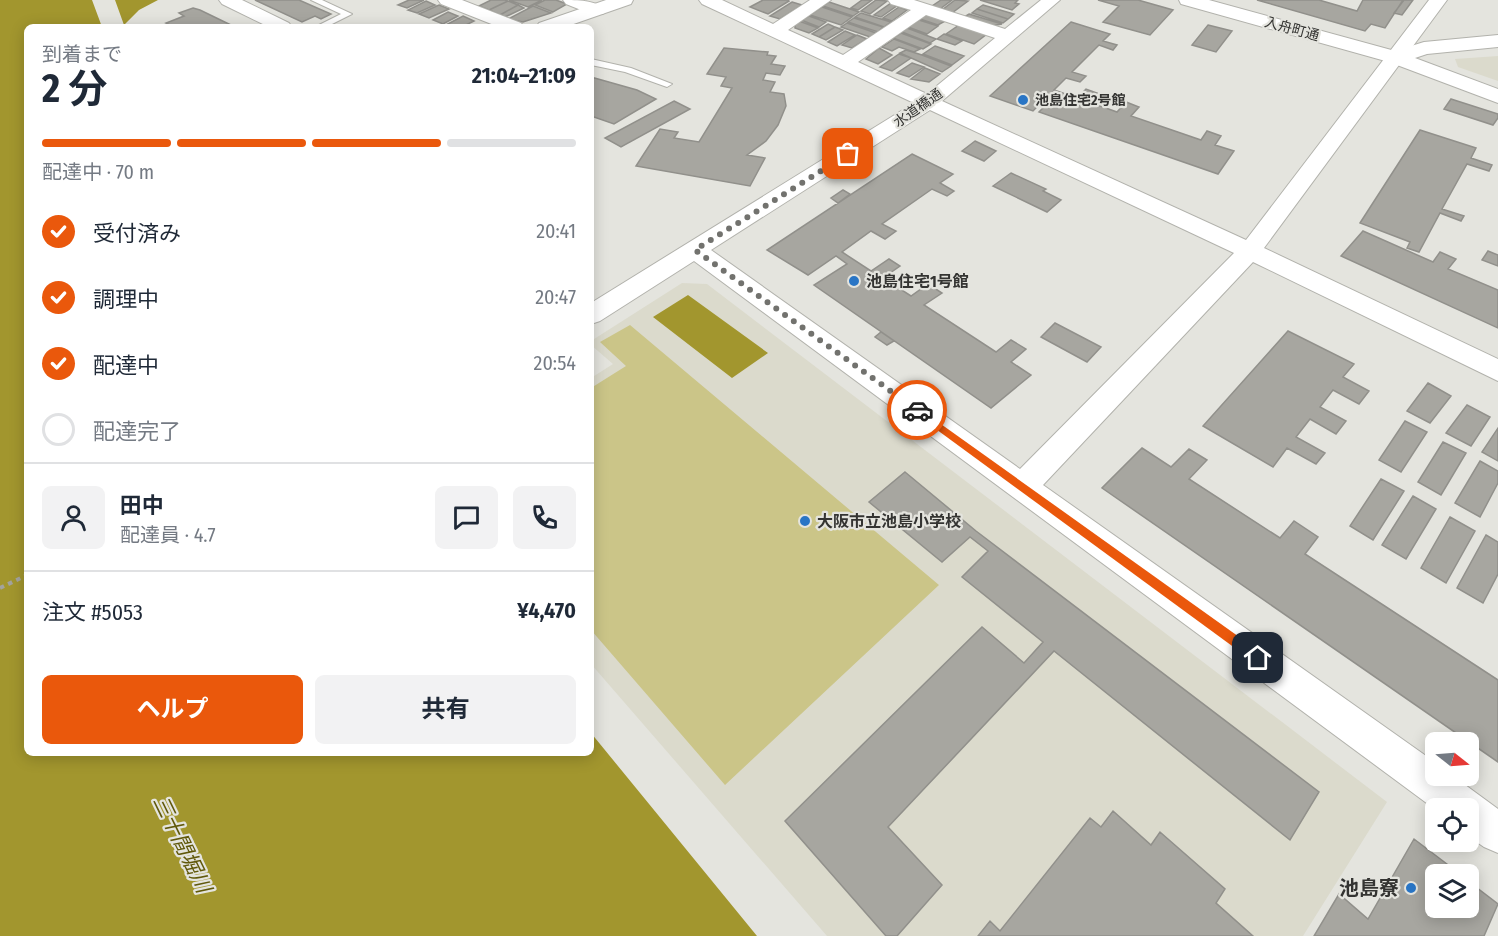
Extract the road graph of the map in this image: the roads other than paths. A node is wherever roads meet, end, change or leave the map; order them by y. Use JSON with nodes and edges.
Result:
{"nodes":[{"id":1,"x":228,"y":0,"type":"edge"},
{"id":2,"x":315,"y":0,"type":"edge"},
{"id":3,"x":447,"y":0,"type":"edge"},
{"id":4,"x":572,"y":0,"type":"edge"},
{"id":5,"x":624,"y":0,"type":"edge"},
{"id":6,"x":708,"y":0,"type":"edge"},
{"id":7,"x":822,"y":0,"type":"edge"},
{"id":8,"x":897,"y":0,"type":"edge"},
{"id":9,"x":1051,"y":0,"type":"edge"},
{"id":10,"x":1188,"y":0,"type":"edge"},
{"id":11,"x":1438,"y":0,"type":"edge"},
{"id":12,"x":597,"y":9,"type":"junction"},
{"id":13,"x":924,"y":9,"type":"junction"},
{"id":14,"x":277,"y":24,"type":"edge"},
{"id":15,"x":326,"y":24,"type":"edge"},
{"id":16,"x":507,"y":24,"type":"edge"},
{"id":17,"x":554,"y":24,"type":"edge"},
{"id":18,"x":774,"y":31,"type":"junction"},
{"id":19,"x":1007,"y":36,"type":"junction"},
{"id":20,"x":1498,"y":41,"type":"edge"},
{"id":21,"x":1396,"y":58,"type":"junction"},
{"id":22,"x":594,"y":63,"type":"edge"},
{"id":23,"x":844,"y":63,"type":"junction"},
{"id":24,"x":667,"y":84,"type":"dead end"},
{"id":25,"x":1498,"y":96,"type":"edge"},
{"id":26,"x":928,"y":103,"type":"junction"},
{"id":27,"x":695,"y":250,"type":"junction"},
{"id":28,"x":1250,"y":251,"type":"junction"},
{"id":29,"x":594,"y":313,"type":"edge"},
{"id":30,"x":1498,"y":371,"type":"edge"},
{"id":31,"x":1023,"y":486,"type":"junction"},
{"id":32,"x":1451,"y":798,"type":"edge"},
{"id":33,"x":1479,"y":819,"type":"edge"},
{"id":34,"x":1498,"y":832,"type":"edge"}],
"edges":[{"from":1,"to":14,"type":"street"},
{"from":2,"to":15,"type":"lane"},
{"from":3,"to":16,"type":"street"},
{"from":4,"to":12,"type":"street"},
{"from":5,"to":12,"type":"street"},
{"from":6,"to":18,"type":"street"},
{"from":7,"to":18,"type":"street"},
{"from":8,"to":13,"type":"street"},
{"from":9,"to":19,"type":"street","name":"水道橋通"},
{"from":10,"to":21,"type":"street","name":"入舟町通"},
{"from":11,"to":21,"type":"street"},
{"from":12,"to":17,"type":"street"},
{"from":13,"to":19,"type":"street"},
{"from":13,"to":23,"type":"street"},
{"from":18,"to":23,"type":"street"},
{"from":19,"to":26,"type":"street","name":"水道橋通"},
{"from":20,"to":21,"type":"street"},
{"from":21,"to":25,"type":"street","name":"入舟町通"},
{"from":21,"to":28,"type":"street"},
{"from":22,"to":24,"type":"lane"},
{"from":23,"to":26,"type":"street"},
{"from":26,"to":27,"type":"street","name":"水道橋通"},
{"from":26,"to":28,"type":"street"},
{"from":27,"to":29,"type":"street","name":"水道橋通"},
{"from":27,"to":31,"type":"street"},
{"from":28,"to":30,"type":"street"},
{"from":28,"to":31,"type":"street"},
{"from":31,"to":32,"type":"street"},
{"from":33,"to":34,"type":"street"}]}
